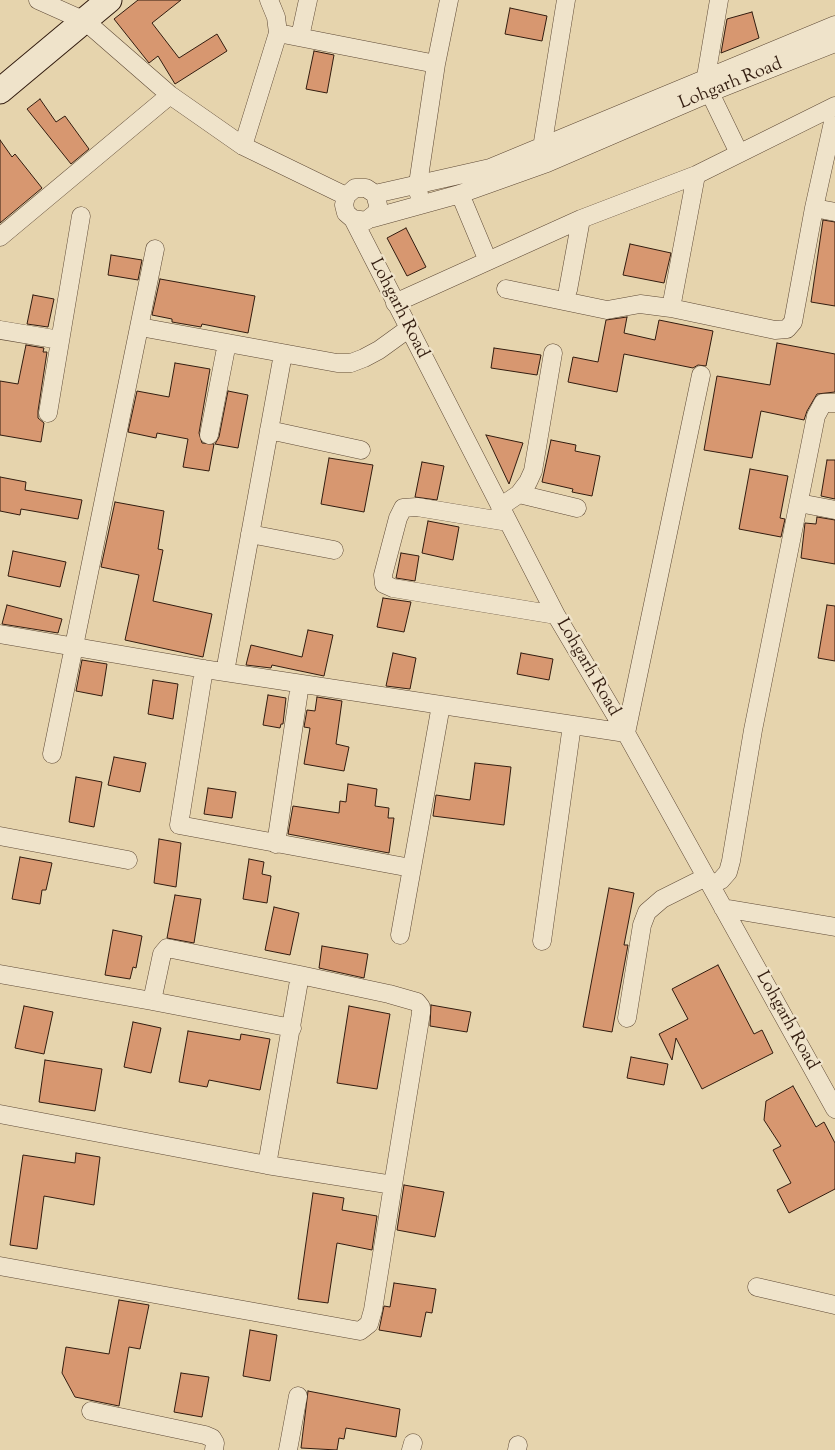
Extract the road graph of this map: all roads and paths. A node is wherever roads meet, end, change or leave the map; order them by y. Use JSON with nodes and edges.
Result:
{"nodes":[{"id":1,"x":38,"y":0,"type":"edge"},
{"id":2,"x":109,"y":0,"type":"edge"},
{"id":3,"x":269,"y":0,"type":"edge"},
{"id":4,"x":308,"y":0,"type":"edge"},
{"id":5,"x":449,"y":0,"type":"edge"},
{"id":6,"x":566,"y":0,"type":"edge"},
{"id":7,"x":719,"y":0,"type":"edge"},
{"id":8,"x":85,"y":21,"type":"junction"},
{"id":9,"x":835,"y":25,"type":"edge"},
{"id":10,"x":278,"y":33,"type":"junction"},
{"id":11,"x":300,"y":37,"type":"junction"},
{"id":12,"x":835,"y":43,"type":"edge"},
{"id":13,"x":436,"y":64,"type":"junction"},
{"id":14,"x":708,"y":85,"type":"junction"},
{"id":15,"x":0,"y":90,"type":"edge"},
{"id":16,"x":170,"y":96,"type":"junction"},
{"id":17,"x":835,"y":106,"type":"edge"},
{"id":18,"x":835,"y":113,"type":"edge"},
{"id":19,"x":243,"y":146,"type":"junction"},
{"id":20,"x":739,"y":153,"type":"junction"},
{"id":21,"x":545,"y":156,"type":"junction"},
{"id":22,"x":696,"y":176,"type":"junction"},
{"id":23,"x":418,"y":184,"type":"junction"},
{"id":24,"x":375,"y":194,"type":"junction"},
{"id":25,"x":460,"y":194,"type":"junction"},
{"id":26,"x":346,"y":196,"type":"junction"},
{"id":27,"x":420,"y":205,"type":"junction"},
{"id":28,"x":814,"y":208,"type":"junction"},
{"id":29,"x":835,"y":212,"type":"edge"},
{"id":30,"x":81,"y":216,"type":"dead end"},
{"id":31,"x":373,"y":218,"type":"junction"},
{"id":32,"x":352,"y":219,"type":"junction"},
{"id":33,"x":581,"y":219,"type":"junction"},
{"id":34,"x":0,"y":237,"type":"edge"},
{"id":35,"x":155,"y":249,"type":"dead end"},
{"id":36,"x":488,"y":261,"type":"junction"},
{"id":37,"x":506,"y":289,"type":"dead end"},
{"id":38,"x":568,"y":290,"type":"dead end"},
{"id":39,"x":395,"y":302,"type":"junction"},
{"id":40,"x":671,"y":308,"type":"junction"},
{"id":41,"x":140,"y":327,"type":"junction"},
{"id":42,"x":0,"y":330,"type":"edge"},
{"id":43,"x":408,"y":330,"type":"junction"},
{"id":44,"x":60,"y":340,"type":"junction"},
{"id":45,"x":227,"y":343,"type":"junction"},
{"id":46,"x":553,"y":353,"type":"dead end"},
{"id":47,"x":283,"y":354,"type":"junction"},
{"id":48,"x":701,"y":375,"type":"dead end"},
{"id":49,"x":835,"y":403,"type":"edge"},
{"id":50,"x":48,"y":413,"type":"dead end"},
{"id":51,"x":269,"y":430,"type":"junction"},
{"id":52,"x":209,"y":435,"type":"dead end"},
{"id":53,"x":361,"y":450,"type":"dead end"},
{"id":54,"x":519,"y":494,"type":"junction"},
{"id":55,"x":799,"y":503,"type":"junction"},
{"id":56,"x":577,"y":508,"type":"dead end"},
{"id":57,"x":835,"y":510,"type":"edge"},
{"id":58,"x":504,"y":514,"type":"junction"},
{"id":59,"x":250,"y":534,"type":"junction"},
{"id":60,"x":334,"y":550,"type":"dead end"},
{"id":61,"x":556,"y":615,"type":"junction"},
{"id":62,"x":0,"y":634,"type":"edge"},
{"id":63,"x":73,"y":647,"type":"junction"},
{"id":64,"x":204,"y":669,"type":"junction"},
{"id":65,"x":225,"y":672,"type":"junction"},
{"id":66,"x":300,"y":684,"type":"junction"},
{"id":67,"x":441,"y":705,"type":"junction"},
{"id":68,"x":572,"y":725,"type":"junction"},
{"id":69,"x":626,"y":733,"type":"junction"},
{"id":70,"x":52,"y":754,"type":"dead end"},
{"id":71,"x":0,"y":836,"type":"edge"},
{"id":72,"x":276,"y":844,"type":"junction"},
{"id":73,"x":128,"y":860,"type":"dead end"},
{"id":74,"x":410,"y":868,"type":"junction"},
{"id":75,"x":708,"y":881,"type":"junction"},
{"id":76,"x":723,"y":908,"type":"junction"},
{"id":77,"x":835,"y":927,"type":"edge"},
{"id":78,"x":400,"y":935,"type":"dead end"},
{"id":79,"x":542,"y":941,"type":"dead end"},
{"id":80,"x":0,"y":974,"type":"edge"},
{"id":81,"x":300,"y":975,"type":"junction"},
{"id":82,"x":152,"y":1001,"type":"junction"},
{"id":83,"x":627,"y":1018,"type":"dead end"},
{"id":84,"x":292,"y":1028,"type":"junction"},
{"id":85,"x":835,"y":1109,"type":"edge"},
{"id":86,"x":0,"y":1114,"type":"edge"},
{"id":87,"x":267,"y":1165,"type":"junction"},
{"id":88,"x":393,"y":1185,"type":"junction"},
{"id":89,"x":0,"y":1266,"type":"edge"},
{"id":90,"x":757,"y":1287,"type":"dead end"},
{"id":91,"x":835,"y":1305,"type":"edge"},
{"id":92,"x":298,"y":1396,"type":"dead end"},
{"id":93,"x":91,"y":1411,"type":"dead end"},
{"id":94,"x":214,"y":1450,"type":"edge"},
{"id":95,"x":288,"y":1450,"type":"edge"}],
"edges":[{"from":1,"to":8,"type":"street"},
{"from":2,"to":8,"type":"street"},
{"from":3,"to":10,"type":"street"},
{"from":4,"to":11,"type":"street"},
{"from":5,"to":13,"type":"street"},
{"from":6,"to":21,"type":"street"},
{"from":7,"to":14,"type":"street"},
{"from":8,"to":15,"type":"street"},
{"from":8,"to":16,"type":"street"},
{"from":9,"to":14,"type":"street"},
{"from":10,"to":11,"type":"street"},
{"from":10,"to":19,"type":"street"},
{"from":11,"to":13,"type":"street"},
{"from":12,"to":14,"type":"street","name":"Lohgarh Road"},
{"from":13,"to":23,"type":"street"},
{"from":14,"to":20,"type":"street"},
{"from":14,"to":21,"type":"street","name":"Lohgarh Road"},
{"from":16,"to":19,"type":"street"},
{"from":16,"to":34,"type":"street"},
{"from":17,"to":20,"type":"street"},
{"from":18,"to":28,"type":"street"},
{"from":19,"to":26,"type":"street"},
{"from":20,"to":22,"type":"street"},
{"from":21,"to":23,"type":"street"},
{"from":21,"to":25,"type":"street","name":"Lohgarh Road"},
{"from":22,"to":33,"type":"street"},
{"from":22,"to":40,"type":"street"},
{"from":23,"to":24,"type":"street"},
{"from":23,"to":27,"type":"street"},
{"from":24,"to":26,"type":"street"},
{"from":24,"to":31,"type":"street"},
{"from":25,"to":27,"type":"street","name":"Lohgarh Road"},
{"from":25,"to":36,"type":"street"},
{"from":26,"to":32,"type":"street"},
{"from":27,"to":31,"type":"street","name":"Lohgarh Road"},
{"from":28,"to":29,"type":"street"},
{"from":28,"to":40,"type":"street"},
{"from":30,"to":44,"type":"street"},
{"from":31,"to":32,"type":"street"},
{"from":32,"to":39,"type":"street","name":"Lohgarh Road"},
{"from":33,"to":36,"type":"street"},
{"from":33,"to":38,"type":"street"},
{"from":35,"to":41,"type":"street"},
{"from":36,"to":39,"type":"street"},
{"from":37,"to":40,"type":"street"},
{"from":39,"to":43,"type":"street","name":"Lohgarh Road"},
{"from":41,"to":45,"type":"street"},
{"from":41,"to":63,"type":"street"},
{"from":42,"to":44,"type":"street"},
{"from":43,"to":47,"type":"street"},
{"from":43,"to":58,"type":"street","name":"Lohgarh Road"},
{"from":44,"to":50,"type":"street"},
{"from":45,"to":47,"type":"street"},
{"from":45,"to":52,"type":"street"},
{"from":46,"to":54,"type":"street"},
{"from":47,"to":51,"type":"street"},
{"from":48,"to":69,"type":"street"},
{"from":49,"to":55,"type":"street"},
{"from":51,"to":53,"type":"street"},
{"from":51,"to":59,"type":"street"},
{"from":54,"to":56,"type":"street"},
{"from":54,"to":58,"type":"street"},
{"from":55,"to":57,"type":"street"},
{"from":55,"to":75,"type":"street"},
{"from":58,"to":61,"type":"street","name":"Lohgarh Road"},
{"from":58,"to":61,"type":"street"},
{"from":59,"to":60,"type":"street"},
{"from":59,"to":65,"type":"street"},
{"from":61,"to":69,"type":"street","name":"Lohgarh Road"},
{"from":62,"to":63,"type":"street"},
{"from":63,"to":64,"type":"street"},
{"from":63,"to":70,"type":"street"},
{"from":64,"to":65,"type":"street"},
{"from":64,"to":72,"type":"street"},
{"from":65,"to":66,"type":"street"},
{"from":66,"to":67,"type":"street"},
{"from":66,"to":72,"type":"street"},
{"from":67,"to":68,"type":"street"},
{"from":67,"to":74,"type":"street"},
{"from":68,"to":69,"type":"street"},
{"from":68,"to":79,"type":"street"},
{"from":69,"to":75,"type":"street","name":"Lohgarh Road"},
{"from":71,"to":73,"type":"street"},
{"from":72,"to":74,"type":"street"},
{"from":74,"to":78,"type":"street"},
{"from":75,"to":76,"type":"street","name":"Lohgarh Road"},
{"from":75,"to":83,"type":"street"},
{"from":76,"to":77,"type":"street"},
{"from":76,"to":85,"type":"street","name":"Lohgarh Road"},
{"from":80,"to":82,"type":"street"},
{"from":81,"to":82,"type":"street"},
{"from":81,"to":84,"type":"street"},
{"from":81,"to":88,"type":"street"},
{"from":82,"to":84,"type":"street"},
{"from":84,"to":87,"type":"street"},
{"from":86,"to":87,"type":"street"},
{"from":87,"to":88,"type":"street"},
{"from":88,"to":89,"type":"street"},
{"from":90,"to":91,"type":"street"},
{"from":92,"to":95,"type":"street"},
{"from":93,"to":94,"type":"street"}]}
